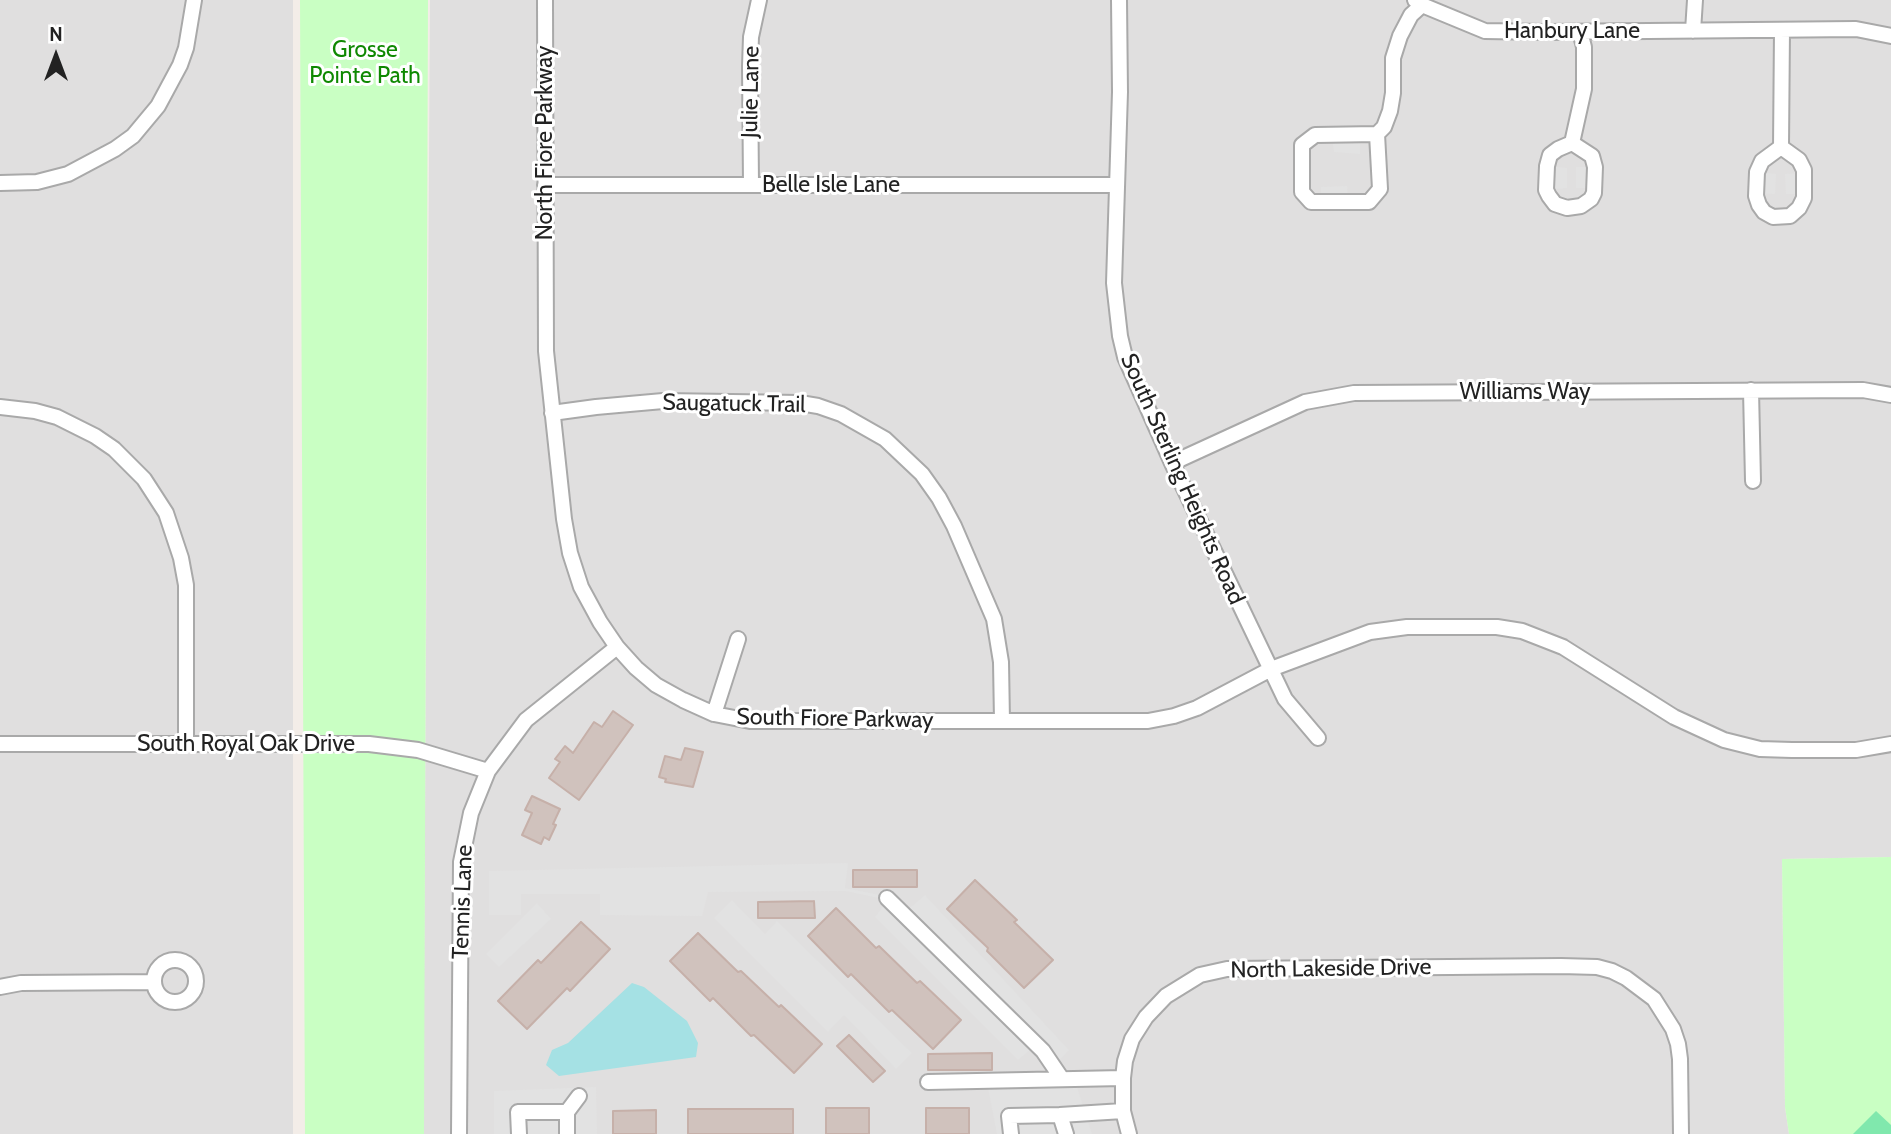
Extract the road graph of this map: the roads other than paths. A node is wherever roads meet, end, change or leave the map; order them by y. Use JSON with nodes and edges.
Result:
{"nodes":[{"id":1,"x":194,"y":0,"type":"edge"},
{"id":2,"x":545,"y":0,"type":"edge"},
{"id":3,"x":759,"y":0,"type":"edge"},
{"id":4,"x":1119,"y":0,"type":"edge"},
{"id":5,"x":1695,"y":0,"type":"edge"},
{"id":6,"x":1419,"y":3,"type":"edge"},
{"id":7,"x":1782,"y":30,"type":"junction"},
{"id":8,"x":1693,"y":31,"type":"junction"},
{"id":9,"x":1580,"y":32,"type":"junction"},
{"id":10,"x":1891,"y":36,"type":"edge"},
{"id":11,"x":1377,"y":134,"type":"junction"},
{"id":12,"x":1572,"y":143,"type":"junction"},
{"id":13,"x":1781,"y":146,"type":"junction"},
{"id":14,"x":0,"y":183,"type":"edge"},
{"id":15,"x":545,"y":185,"type":"junction"},
{"id":16,"x":751,"y":185,"type":"junction"},
{"id":17,"x":1117,"y":185,"type":"junction"},
{"id":18,"x":545,"y":285,"type":"joint"},
{"id":19,"x":1751,"y":390,"type":"junction"},
{"id":20,"x":1891,"y":395,"type":"edge"},
{"id":21,"x":0,"y":407,"type":"edge"},
{"id":22,"x":552,"y":413,"type":"junction"},
{"id":23,"x":1172,"y":463,"type":"junction"},
{"id":24,"x":1753,"y":481,"type":"dead end"},
{"id":25,"x":738,"y":639,"type":"dead end"},
{"id":26,"x":617,"y":647,"type":"junction"},
{"id":27,"x":1271,"y":669,"type":"junction"},
{"id":28,"x":715,"y":713,"type":"junction"},
{"id":29,"x":1002,"y":721,"type":"junction"},
{"id":30,"x":1318,"y":738,"type":"dead end"},
{"id":31,"x":0,"y":744,"type":"edge"},
{"id":32,"x":186,"y":744,"type":"junction"},
{"id":33,"x":1891,"y":744,"type":"edge"},
{"id":34,"x":488,"y":771,"type":"junction"},
{"id":35,"x":887,"y":898,"type":"dead end"},
{"id":36,"x":154,"y":982,"type":"dead end"},
{"id":37,"x":0,"y":987,"type":"edge"},
{"id":38,"x":1123,"y":1078,"type":"junction"},
{"id":39,"x":1062,"y":1079,"type":"junction"},
{"id":40,"x":928,"y":1082,"type":"dead end"},
{"id":41,"x":579,"y":1096,"type":"dead end"},
{"id":42,"x":1123,"y":1111,"type":"junction"},
{"id":43,"x":567,"y":1112,"type":"junction"},
{"id":44,"x":1060,"y":1115,"type":"junction"},
{"id":45,"x":459,"y":1134,"type":"edge"},
{"id":46,"x":519,"y":1134,"type":"edge"},
{"id":47,"x":567,"y":1134,"type":"edge"},
{"id":48,"x":1011,"y":1134,"type":"edge"},
{"id":49,"x":1066,"y":1134,"type":"edge"},
{"id":50,"x":1129,"y":1134,"type":"edge"},
{"id":51,"x":1681,"y":1134,"type":"edge"}],
"edges":[{"from":1,"to":14,"type":"street"},
{"from":2,"to":15,"type":"street","name":"North Fiore Parkway"},
{"from":3,"to":16,"type":"street","name":"Julie Lane"},
{"from":4,"to":17,"type":"street","name":"South Sterling Heights Road"},
{"from":5,"to":8,"type":"street"},
{"from":6,"to":9,"type":"street","name":"Hanbury Lane"},
{"from":6,"to":11,"type":"street"},
{"from":7,"to":8,"type":"street","name":"Hanbury Lane"},
{"from":7,"to":10,"type":"street","name":"Hanbury Lane"},
{"from":7,"to":13,"type":"street"},
{"from":8,"to":9,"type":"street","name":"Hanbury Lane"},
{"from":9,"to":12,"type":"street"},
{"from":11,"to":11,"type":"street"},
{"from":12,"to":12,"type":"street"},
{"from":13,"to":13,"type":"street"},
{"from":15,"to":16,"type":"street","name":"Belle Isle Lane"},
{"from":15,"to":18,"type":"street","name":"North Fiore Parkway"},
{"from":16,"to":17,"type":"street","name":"Belle Isle Lane"},
{"from":17,"to":23,"type":"street","name":"South Sterling Heights Road"},
{"from":18,"to":22,"type":"street","name":"South Fiore Parkway"},
{"from":19,"to":20,"type":"street","name":"Williams Way"},
{"from":19,"to":23,"type":"street","name":"Williams Way"},
{"from":19,"to":24,"type":"street"},
{"from":21,"to":32,"type":"street"},
{"from":22,"to":26,"type":"street","name":"South Fiore Parkway"},
{"from":22,"to":29,"type":"street","name":"Saugatuck Trail"},
{"from":23,"to":27,"type":"street","name":"South Sterling Heights Road"},
{"from":25,"to":28,"type":"street"},
{"from":26,"to":28,"type":"street","name":"South Fiore Parkway"},
{"from":26,"to":34,"type":"street","name":"Tennis Lane"},
{"from":27,"to":29,"type":"street","name":"South Fiore Parkway"},
{"from":27,"to":30,"type":"street","name":"South Sterling Heights Road"},
{"from":27,"to":33,"type":"street"},
{"from":28,"to":29,"type":"street","name":"South Fiore Parkway"},
{"from":31,"to":32,"type":"street","name":"South Royal Oak Drive"},
{"from":32,"to":34,"type":"street","name":"South Royal Oak Drive"},
{"from":34,"to":45,"type":"street","name":"Tennis Lane"},
{"from":35,"to":39,"type":"street"},
{"from":36,"to":37,"type":"street"},
{"from":38,"to":39,"type":"street"},
{"from":38,"to":42,"type":"street","name":"North Lakeside Drive"},
{"from":38,"to":51,"type":"street","name":"North Lakeside Drive"},
{"from":39,"to":40,"type":"street"},
{"from":41,"to":43,"type":"street"},
{"from":42,"to":44,"type":"street"},
{"from":42,"to":50,"type":"street","name":"North Lakeside Drive"},
{"from":43,"to":46,"type":"street"},
{"from":43,"to":47,"type":"street"},
{"from":44,"to":48,"type":"street"},
{"from":44,"to":49,"type":"street"}]}
